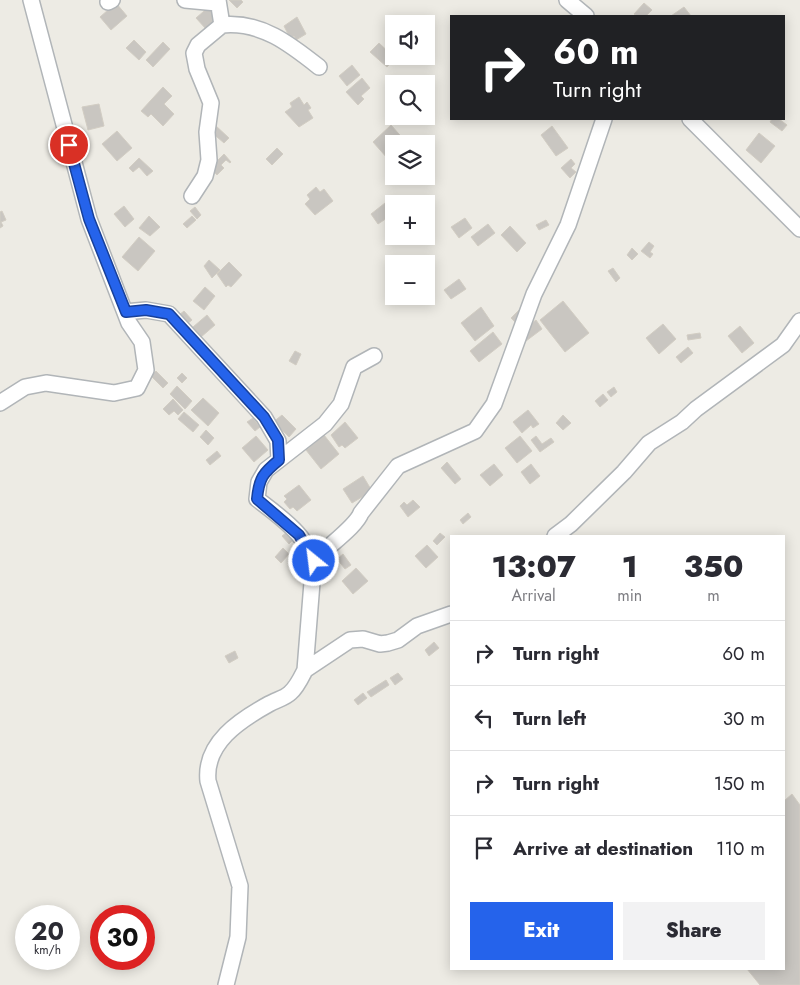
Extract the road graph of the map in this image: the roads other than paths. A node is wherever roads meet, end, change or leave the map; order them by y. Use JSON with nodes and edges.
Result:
{"nodes":[{"id":1,"x":31,"y":0,"type":"edge"},
{"id":2,"x":185,"y":0,"type":"edge"},
{"id":3,"x":217,"y":1,"type":"edge"},
{"id":4,"x":570,"y":1,"type":"edge"},
{"id":5,"x":585,"y":15,"type":"edge"},
{"id":6,"x":222,"y":25,"type":"junction"},
{"id":7,"x":319,"y":67,"type":"dead end"},
{"id":8,"x":604,"y":120,"type":"edge"},
{"id":9,"x":691,"y":120,"type":"edge"},
{"id":10,"x":192,"y":196,"type":"dead end"},
{"id":11,"x":800,"y":228,"type":"edge"},
{"id":12,"x":126,"y":312,"type":"junction"},
{"id":13,"x":800,"y":322,"type":"edge"},
{"id":14,"x":374,"y":356,"type":"dead end"},
{"id":15,"x":0,"y":403,"type":"edge"},
{"id":16,"x":279,"y":460,"type":"junction"},
{"id":17,"x":557,"y":535,"type":"edge"},
{"id":18,"x":314,"y":561,"type":"junction"},
{"id":19,"x":450,"y":614,"type":"edge"},
{"id":20,"x":304,"y":670,"type":"junction"},
{"id":21,"x":226,"y":985,"type":"edge"}],
"edges":[{"from":1,"to":12,"type":"street"},
{"from":2,"to":3,"type":"street"},
{"from":3,"to":6,"type":"street"},
{"from":4,"to":5,"type":"street"},
{"from":6,"to":7,"type":"street"},
{"from":6,"to":10,"type":"street"},
{"from":8,"to":18,"type":"street"},
{"from":9,"to":11,"type":"street"},
{"from":12,"to":15,"type":"street"},
{"from":12,"to":16,"type":"street"},
{"from":13,"to":17,"type":"street"},
{"from":14,"to":16,"type":"street"},
{"from":16,"to":18,"type":"street"},
{"from":18,"to":20,"type":"street"},
{"from":19,"to":20,"type":"street"},
{"from":20,"to":21,"type":"street"}]}
